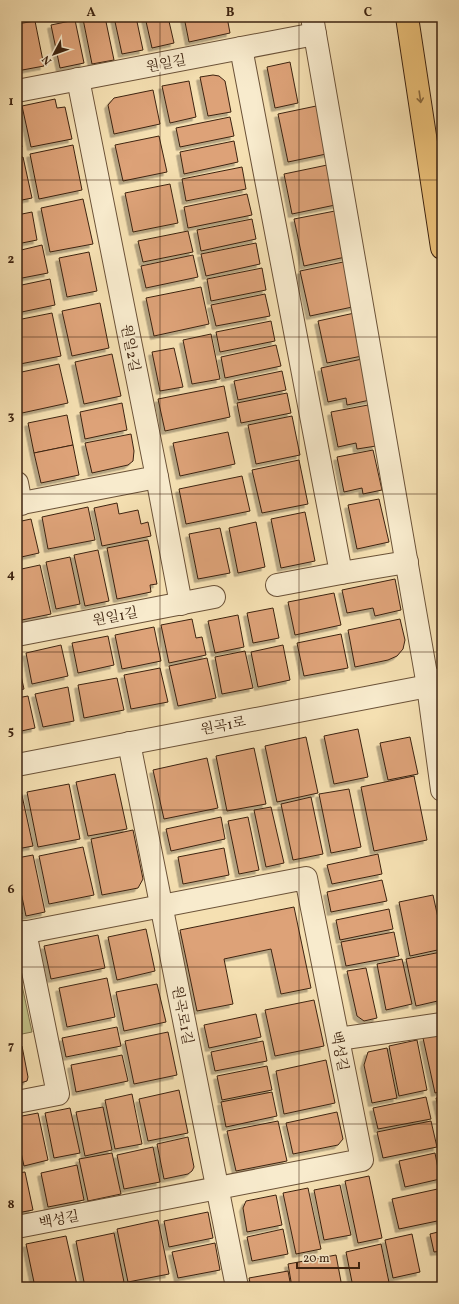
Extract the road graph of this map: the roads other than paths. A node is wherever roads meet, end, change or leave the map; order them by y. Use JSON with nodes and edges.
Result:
{"nodes":[{"id":1,"x":392,"y":17,"type":"edge"},
{"id":2,"x":407,"y":17,"type":"edge"},
{"id":3,"x":313,"y":26,"type":"edge"},
{"id":4,"x":240,"y":48,"type":"junction"},
{"id":5,"x":416,"y":69,"type":"junction"},
{"id":6,"x":78,"y":79,"type":"junction"},
{"id":7,"x":17,"y":91,"type":"edge"},
{"id":8,"x":442,"y":248,"type":"edge"},
{"id":9,"x":157,"y":477,"type":"junction"},
{"id":10,"x":18,"y":497,"type":"edge"},
{"id":11,"x":407,"y":562,"type":"junction"},
{"id":12,"x":341,"y":573,"type":"junction"},
{"id":13,"x":277,"y":585,"type":"dead end"},
{"id":14,"x":214,"y":597,"type":"dead end"},
{"id":15,"x":181,"y":604,"type":"junction"},
{"id":16,"x":17,"y":635,"type":"edge"},
{"id":17,"x":438,"y":685,"type":"edge"},
{"id":18,"x":129,"y":743,"type":"junction"},
{"id":19,"x":17,"y":765,"type":"edge"},
{"id":20,"x":442,"y":790,"type":"edge"},
{"id":21,"x":161,"y":906,"type":"junction"},
{"id":22,"x":21,"y":933,"type":"edge"},
{"id":23,"x":442,"y":1024,"type":"edge"},
{"id":24,"x":338,"y":1039,"type":"junction"},
{"id":25,"x":17,"y":1102,"type":"edge"},
{"id":26,"x":218,"y":1188,"type":"junction"},
{"id":27,"x":17,"y":1227,"type":"edge"},
{"id":28,"x":237,"y":1287,"type":"edge"}],
"edges":[{"from":1,"to":5,"type":"main road"},
{"from":2,"to":5,"type":"main road"},
{"from":3,"to":4,"type":"street","name":"원일길"},
{"from":3,"to":11,"type":"street"},
{"from":4,"to":6,"type":"street","name":"원일길"},
{"from":4,"to":12,"type":"street"},
{"from":5,"to":8,"type":"main road","one_way":true},
{"from":6,"to":7,"type":"street","name":"원일길"},
{"from":6,"to":9,"type":"street","name":"원일2길"},
{"from":9,"to":10,"type":"street"},
{"from":9,"to":15,"type":"street","name":"원일2길"},
{"from":11,"to":12,"type":"street"},
{"from":11,"to":17,"type":"street"},
{"from":12,"to":13,"type":"street"},
{"from":14,"to":15,"type":"street","name":"원일1길"},
{"from":15,"to":16,"type":"street","name":"원일1길"},
{"from":17,"to":18,"type":"street","name":"원곡1로"},
{"from":17,"to":20,"type":"street"},
{"from":18,"to":19,"type":"street","name":"원곡1로"},
{"from":18,"to":21,"type":"street","name":"원곡로1길"},
{"from":21,"to":22,"type":"street","name":"백성길"},
{"from":21,"to":24,"type":"street","name":"백성길"},
{"from":21,"to":26,"type":"street","name":"원곡로1길"},
{"from":22,"to":25,"type":"street","name":"백성길"},
{"from":23,"to":24,"type":"street"},
{"from":24,"to":26,"type":"street","name":"백성길"},
{"from":26,"to":27,"type":"street","name":"백성길"},
{"from":26,"to":28,"type":"street","name":"원곡로1길"}]}
